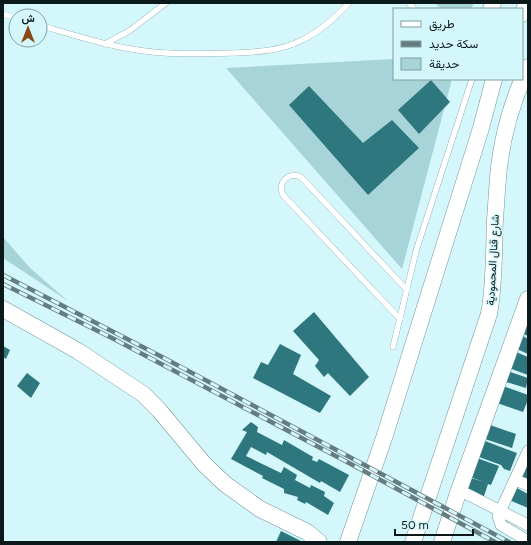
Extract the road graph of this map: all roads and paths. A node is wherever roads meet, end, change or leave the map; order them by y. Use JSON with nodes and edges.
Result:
{"nodes":[{"id":1,"x":166,"y":3,"type":"edge"},
{"id":2,"x":349,"y":3,"type":"edge"},
{"id":3,"x":528,"y":3,"type":"edge"},
{"id":4,"x":523,"y":12,"type":"edge"},
{"id":5,"x":48,"y":27,"type":"edge"},
{"id":6,"x":105,"y":44,"type":"junction"},
{"id":7,"x":528,"y":67,"type":"edge"},
{"id":8,"x":523,"y":78,"type":"edge"},
{"id":9,"x":472,"y":80,"type":"edge"},
{"id":10,"x":488,"y":80,"type":"edge"},
{"id":11,"x":494,"y":80,"type":"edge"},
{"id":12,"x":522,"y":80,"type":"edge"},
{"id":13,"x":487,"y":102,"type":"junction"},
{"id":14,"x":407,"y":290,"type":"junction"},
{"id":15,"x":528,"y":299,"type":"edge"},
{"id":16,"x":3,"y":309,"type":"edge"},
{"id":17,"x":400,"y":319,"type":"junction"},
{"id":18,"x":393,"y":347,"type":"dead end"},
{"id":19,"x":528,"y":451,"type":"edge"},
{"id":20,"x":515,"y":480,"type":"junction"},
{"id":21,"x":528,"y":485,"type":"edge"},
{"id":22,"x":459,"y":490,"type":"junction"},
{"id":23,"x":500,"y":511,"type":"junction"},
{"id":24,"x":528,"y":525,"type":"edge"},
{"id":25,"x":313,"y":537,"type":"edge"},
{"id":26,"x":528,"y":540,"type":"edge"},
{"id":27,"x":348,"y":542,"type":"edge"},
{"id":28,"x":413,"y":542,"type":"edge"},
{"id":29,"x":442,"y":542,"type":"edge"}],
"edges":[{"from":1,"to":6,"type":"lane"},
{"from":2,"to":6,"type":"lane"},
{"from":3,"to":4,"type":"main road"},
{"from":5,"to":6,"type":"lane"},
{"from":7,"to":8,"type":"main road","name":"شارع قنال المحمودية"},
{"from":9,"to":14,"type":"lane"},
{"from":10,"to":13,"type":"main road"},
{"from":11,"to":13,"type":"main road"},
{"from":12,"to":28,"type":"main road","name":"شارع قنال المحمودية"},
{"from":13,"to":27,"type":"main road"},
{"from":14,"to":17,"type":"lane"},
{"from":14,"to":17,"type":"lane"},
{"from":15,"to":22,"type":"main road"},
{"from":16,"to":25,"type":"main road"},
{"from":17,"to":18,"type":"lane"},
{"from":19,"to":20,"type":"street"},
{"from":20,"to":21,"type":"street"},
{"from":20,"to":23,"type":"street"},
{"from":22,"to":23,"type":"street"},
{"from":22,"to":29,"type":"main road"},
{"from":23,"to":24,"type":"street"},
{"from":23,"to":26,"type":"street"}]}
